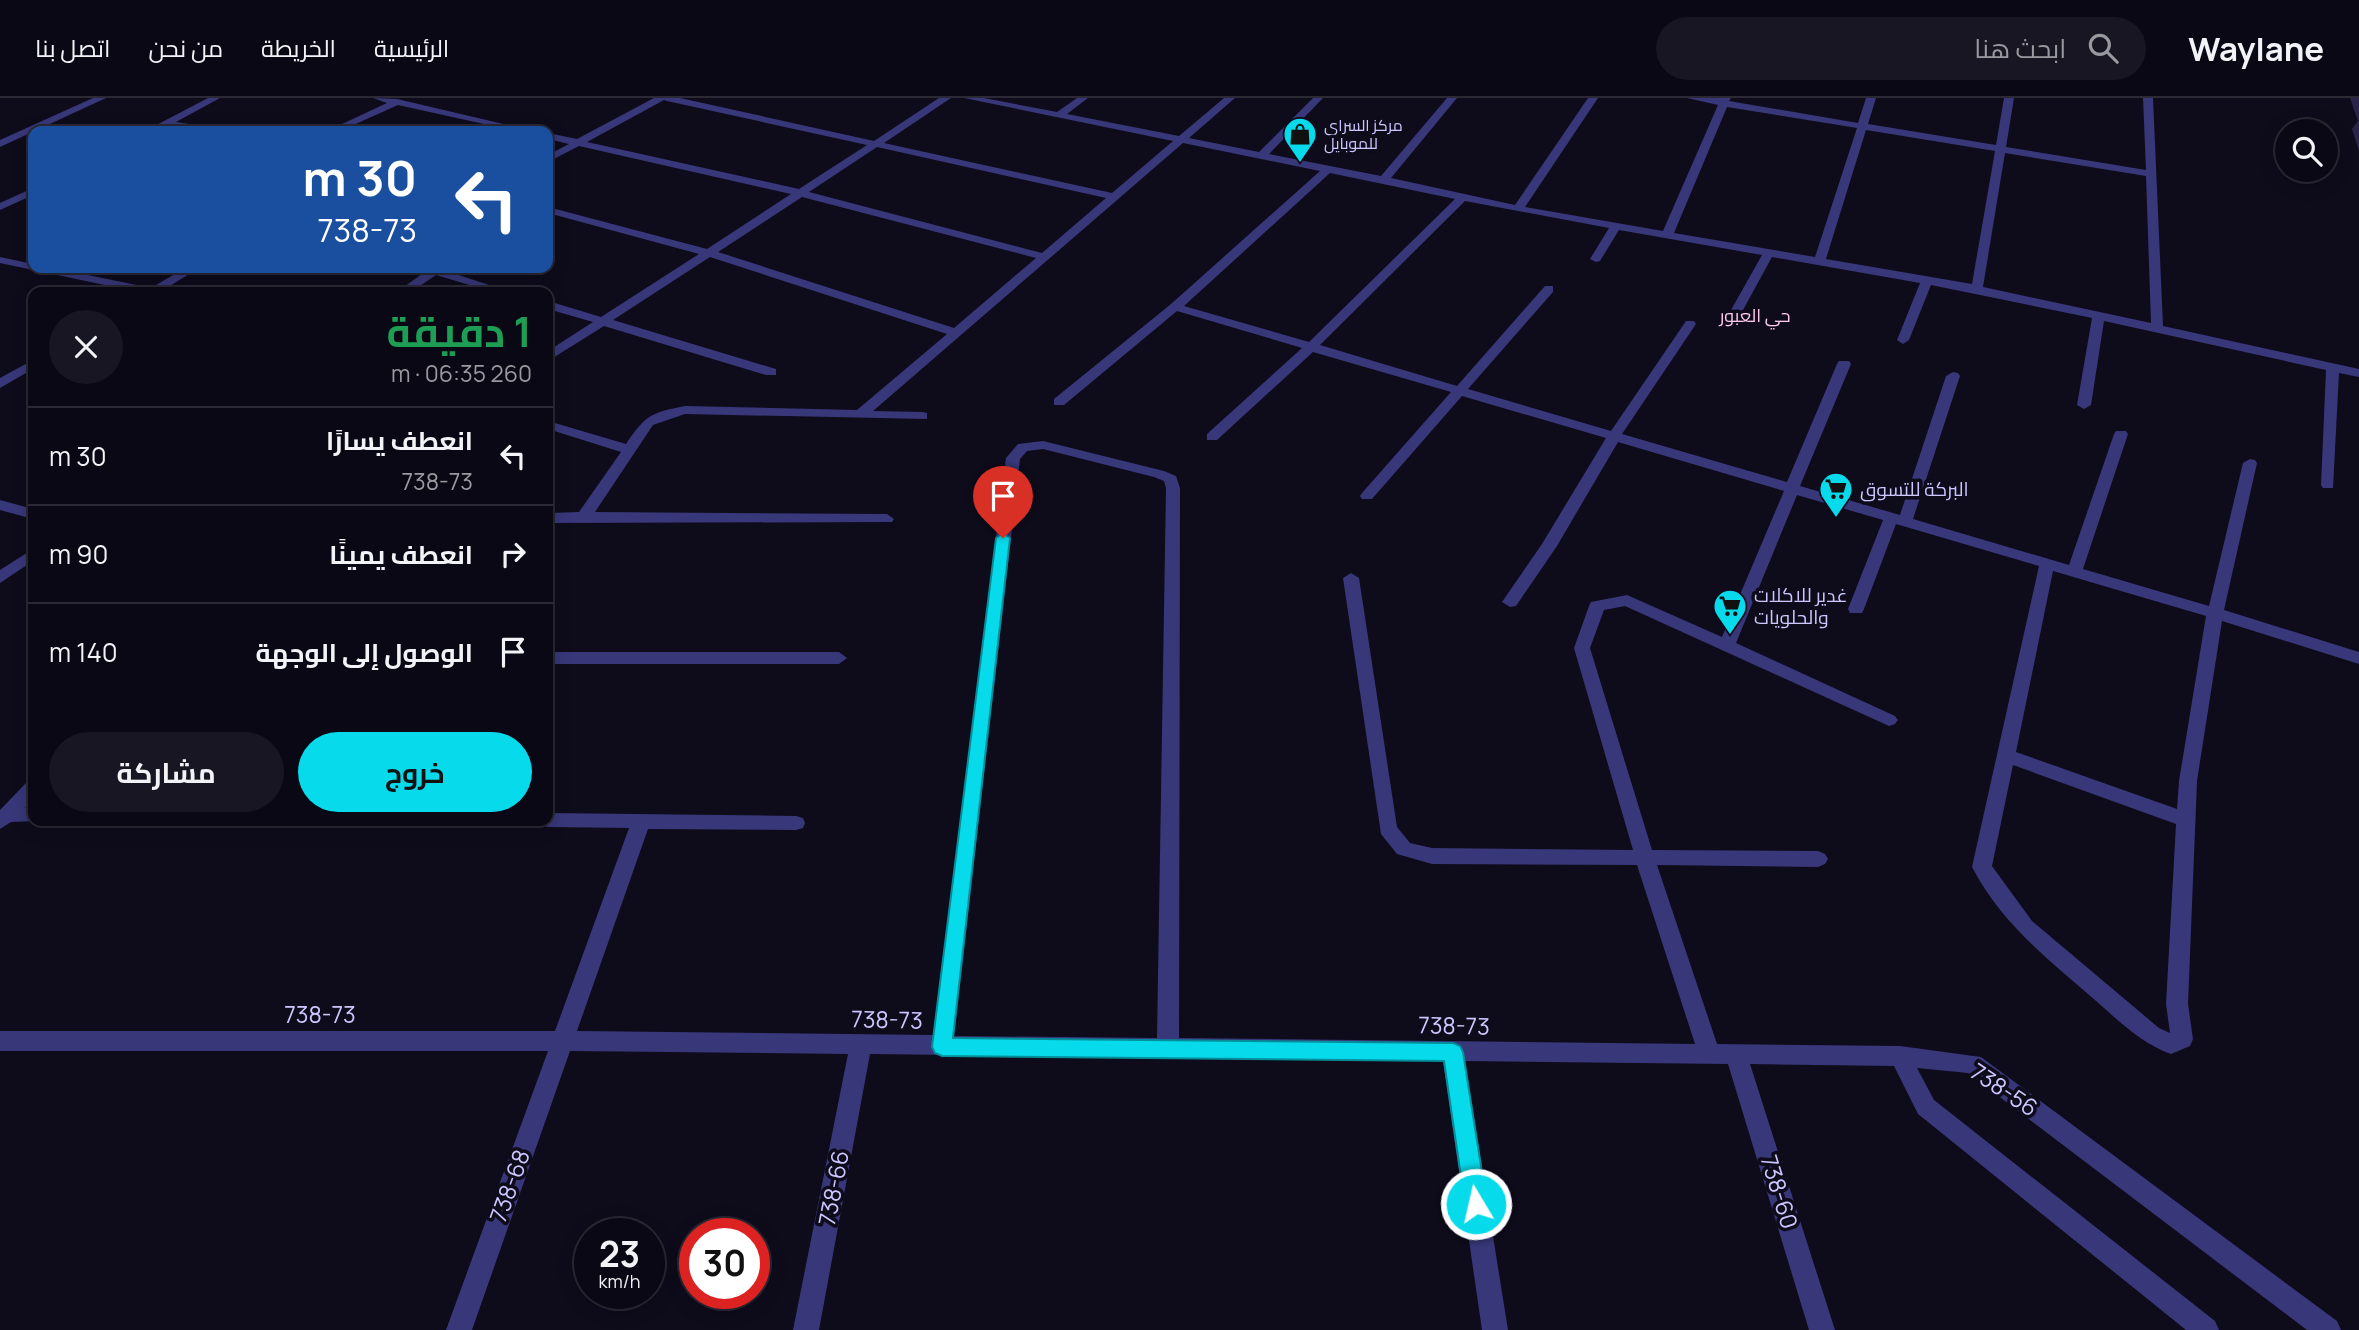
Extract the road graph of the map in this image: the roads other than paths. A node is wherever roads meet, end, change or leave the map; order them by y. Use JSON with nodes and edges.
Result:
{"nodes":[{"id":1,"x":101,"y":98,"type":"edge"},
{"id":2,"x":215,"y":98,"type":"edge"},
{"id":3,"x":661,"y":98,"type":"edge"},
{"id":4,"x":667,"y":98,"type":"edge"},
{"id":5,"x":946,"y":98,"type":"edge"},
{"id":6,"x":969,"y":98,"type":"edge"},
{"id":7,"x":1083,"y":98,"type":"edge"},
{"id":8,"x":1230,"y":98,"type":"edge"},
{"id":9,"x":1318,"y":98,"type":"edge"},
{"id":10,"x":1452,"y":98,"type":"edge"},
{"id":11,"x":1594,"y":98,"type":"edge"},
{"id":12,"x":1692,"y":98,"type":"edge"},
{"id":13,"x":1871,"y":98,"type":"edge"},
{"id":14,"x":2009,"y":98,"type":"edge"},
{"id":15,"x":2148,"y":98,"type":"edge"},
{"id":16,"x":389,"y":99,"type":"edge"},
{"id":17,"x":1725,"y":101,"type":"edge"},
{"id":18,"x":1058,"y":116,"type":"junction"},
{"id":19,"x":166,"y":123,"type":"junction"},
{"id":20,"x":40,"y":126,"type":"edge"},
{"id":21,"x":160,"y":126,"type":"edge"},
{"id":22,"x":184,"y":126,"type":"edge"},
{"id":23,"x":341,"y":126,"type":"edge"},
{"id":24,"x":506,"y":126,"type":"edge"},
{"id":25,"x":1862,"y":126,"type":"junction"},
{"id":26,"x":28,"y":131,"type":"edge"},
{"id":27,"x":553,"y":137,"type":"edge"},
{"id":28,"x":1181,"y":140,"type":"junction"},
{"id":29,"x":578,"y":142,"type":"junction"},
{"id":30,"x":0,"y":144,"type":"edge"},
{"id":31,"x":876,"y":144,"type":"junction"},
{"id":32,"x":2000,"y":149,"type":"junction"},
{"id":33,"x":553,"y":156,"type":"edge"},
{"id":34,"x":1261,"y":156,"type":"junction"},
{"id":35,"x":1328,"y":169,"type":"junction"},
{"id":36,"x":2151,"y":174,"type":"junction"},
{"id":37,"x":1384,"y":180,"type":"junction"},
{"id":38,"x":28,"y":193,"type":"edge"},
{"id":39,"x":801,"y":193,"type":"junction"},
{"id":40,"x":1115,"y":197,"type":"junction"},
{"id":41,"x":1463,"y":197,"type":"junction"},
{"id":42,"x":0,"y":207,"type":"edge"},
{"id":43,"x":1518,"y":209,"type":"junction"},
{"id":44,"x":553,"y":211,"type":"edge"},
{"id":45,"x":1616,"y":226,"type":"junction"},
{"id":46,"x":1667,"y":234,"type":"junction"},
{"id":47,"x":1769,"y":252,"type":"junction"},
{"id":48,"x":710,"y":253,"type":"junction"},
{"id":49,"x":1045,"y":257,"type":"junction"},
{"id":50,"x":1596,"y":259,"type":"dead end"},
{"id":51,"x":0,"y":260,"type":"edge"},
{"id":52,"x":1821,"y":261,"type":"junction"},
{"id":53,"x":28,"y":266,"type":"edge"},
{"id":54,"x":62,"y":273,"type":"edge"},
{"id":55,"x":185,"y":273,"type":"edge"},
{"id":56,"x":430,"y":273,"type":"edge"},
{"id":57,"x":448,"y":273,"type":"edge"},
{"id":58,"x":1927,"y":280,"type":"junction"},
{"id":59,"x":129,"y":287,"type":"edge"},
{"id":60,"x":161,"y":287,"type":"edge"},
{"id":61,"x":410,"y":287,"type":"edge"},
{"id":62,"x":490,"y":287,"type":"edge"},
{"id":63,"x":1549,"y":289,"type":"dead end"},
{"id":64,"x":1977,"y":289,"type":"junction"},
{"id":65,"x":553,"y":307,"type":"edge"},
{"id":66,"x":1175,"y":307,"type":"junction"},
{"id":67,"x":1737,"y":310,"type":"dead end"},
{"id":68,"x":2099,"y":316,"type":"junction"},
{"id":69,"x":604,"y":322,"type":"junction"},
{"id":70,"x":1690,"y":324,"type":"dead end"},
{"id":71,"x":2157,"y":328,"type":"junction"},
{"id":72,"x":956,"y":333,"type":"junction"},
{"id":73,"x":1903,"y":340,"type":"dead end"},
{"id":74,"x":1311,"y":347,"type":"junction"},
{"id":75,"x":553,"y":354,"type":"edge"},
{"id":76,"x":1844,"y":365,"type":"dead end"},
{"id":77,"x":2333,"y":367,"type":"junction"},
{"id":78,"x":0,"y":368,"type":"edge"},
{"id":79,"x":771,"y":372,"type":"dead end"},
{"id":80,"x":2359,"y":373,"type":"edge"},
{"id":81,"x":26,"y":374,"type":"edge"},
{"id":82,"x":1953,"y":376,"type":"dead end"},
{"id":83,"x":0,"y":384,"type":"edge"},
{"id":84,"x":1460,"y":391,"type":"junction"},
{"id":85,"x":1059,"y":402,"type":"dead end"},
{"id":86,"x":2084,"y":405,"type":"dead end"},
{"id":87,"x":861,"y":414,"type":"junction"},
{"id":88,"x":922,"y":416,"type":"dead end"},
{"id":89,"x":553,"y":427,"type":"edge"},
{"id":90,"x":2121,"y":434,"type":"dead end"},
{"id":91,"x":1614,"y":436,"type":"junction"},
{"id":92,"x":1212,"y":438,"type":"dead end"},
{"id":93,"x":629,"y":450,"type":"junction"},
{"id":94,"x":2250,"y":463,"type":"dead end"},
{"id":95,"x":2328,"y":485,"type":"dead end"},
{"id":96,"x":1792,"y":489,"type":"junction"},
{"id":97,"x":1367,"y":496,"type":"dead end"},
{"id":98,"x":0,"y":505,"type":"edge"},
{"id":99,"x":28,"y":513,"type":"edge"},
{"id":100,"x":584,"y":516,"type":"junction"},
{"id":101,"x":553,"y":518,"type":"edge"},
{"id":102,"x":887,"y":519,"type":"dead end"},
{"id":103,"x":1898,"y":520,"type":"junction"},
{"id":104,"x":28,"y":558,"type":"edge"},
{"id":105,"x":2047,"y":564,"type":"junction"},
{"id":106,"x":2074,"y":572,"type":"junction"},
{"id":107,"x":0,"y":578,"type":"edge"},
{"id":108,"x":1352,"y":578,"type":"dead end"},
{"id":109,"x":1510,"y":602,"type":"dead end"},
{"id":110,"x":1856,"y":609,"type":"dead end"},
{"id":111,"x":2215,"y":613,"type":"junction"},
{"id":112,"x":1726,"y":647,"type":"junction"},
{"id":113,"x":553,"y":658,"type":"edge"},
{"id":114,"x":839,"y":658,"type":"dead end"},
{"id":115,"x":2359,"y":659,"type":"edge"},
{"id":116,"x":1889,"y":720,"type":"dead end"},
{"id":117,"x":2006,"y":756,"type":"junction"},
{"id":118,"x":28,"y":793,"type":"edge"},
{"id":119,"x":28,"y":816,"type":"edge"},
{"id":120,"x":3,"y":818,"type":"edge"},
{"id":121,"x":553,"y":820,"type":"edge"},
{"id":122,"x":2187,"y":820,"type":"junction"},
{"id":123,"x":641,"y":821,"type":"junction"},
{"id":124,"x":796,"y":823,"type":"dead end"},
{"id":125,"x":1645,"y":859,"type":"junction"},
{"id":126,"x":1818,"y":859,"type":"dead end"},
{"id":127,"x":0,"y":1041,"type":"edge"},
{"id":128,"x":561,"y":1041,"type":"junction"},
{"id":129,"x":861,"y":1045,"type":"junction"},
{"id":130,"x":942,"y":1047,"type":"junction"},
{"id":131,"x":1167,"y":1049,"type":"junction"},
{"id":132,"x":1453,"y":1052,"type":"junction"},
{"id":133,"x":1709,"y":1054,"type":"junction"},
{"id":134,"x":1736,"y":1054,"type":"junction"},
{"id":135,"x":1900,"y":1056,"type":"junction"},
{"id":136,"x":459,"y":1330,"type":"edge"},
{"id":137,"x":806,"y":1330,"type":"edge"},
{"id":138,"x":1495,"y":1330,"type":"edge"},
{"id":139,"x":1822,"y":1330,"type":"edge"},
{"id":140,"x":2206,"y":1330,"type":"edge"},
{"id":141,"x":2328,"y":1330,"type":"edge"}],
"edges":[{"from":1,"to":20,"type":"street"},
{"from":2,"to":19,"type":"street"},
{"from":3,"to":29,"type":"street"},
{"from":4,"to":31,"type":"street"},
{"from":5,"to":31,"type":"street"},
{"from":6,"to":18,"type":"street"},
{"from":7,"to":18,"type":"street"},
{"from":8,"to":28,"type":"street"},
{"from":9,"to":34,"type":"street"},
{"from":10,"to":37,"type":"street"},
{"from":11,"to":43,"type":"street"},
{"from":12,"to":17,"type":"street"},
{"from":13,"to":25,"type":"street"},
{"from":14,"to":32,"type":"street"},
{"from":15,"to":36,"type":"street"},
{"from":16,"to":23,"type":"street"},
{"from":16,"to":24,"type":"street"},
{"from":17,"to":25,"type":"street"},
{"from":17,"to":46,"type":"street"},
{"from":18,"to":28,"type":"street"},
{"from":19,"to":21,"type":"street"},
{"from":19,"to":22,"type":"street"},
{"from":25,"to":32,"type":"street"},
{"from":25,"to":52,"type":"street"},
{"from":26,"to":30,"type":"street"},
{"from":27,"to":29,"type":"street"},
{"from":28,"to":34,"type":"street"},
{"from":28,"to":40,"type":"street"},
{"from":29,"to":33,"type":"street"},
{"from":29,"to":39,"type":"street"},
{"from":31,"to":39,"type":"street"},
{"from":31,"to":40,"type":"street"},
{"from":32,"to":36,"type":"street"},
{"from":32,"to":64,"type":"street"},
{"from":34,"to":35,"type":"street"},
{"from":35,"to":37,"type":"street"},
{"from":35,"to":66,"type":"street"},
{"from":36,"to":71,"type":"street"},
{"from":37,"to":41,"type":"street"},
{"from":38,"to":42,"type":"street"},
{"from":39,"to":48,"type":"street"},
{"from":39,"to":49,"type":"street"},
{"from":40,"to":49,"type":"street"},
{"from":41,"to":43,"type":"street"},
{"from":41,"to":74,"type":"street"},
{"from":43,"to":45,"type":"street"},
{"from":44,"to":48,"type":"street"},
{"from":45,"to":46,"type":"street"},
{"from":45,"to":50,"type":"street"},
{"from":46,"to":47,"type":"street"},
{"from":47,"to":52,"type":"street"},
{"from":47,"to":67,"type":"street"},
{"from":48,"to":69,"type":"street"},
{"from":48,"to":72,"type":"street"},
{"from":49,"to":72,"type":"street"},
{"from":51,"to":53,"type":"street"},
{"from":52,"to":58,"type":"street"},
{"from":54,"to":59,"type":"street"},
{"from":55,"to":60,"type":"street"},
{"from":56,"to":61,"type":"street"},
{"from":57,"to":62,"type":"street"},
{"from":58,"to":64,"type":"street"},
{"from":58,"to":73,"type":"street"},
{"from":63,"to":84,"type":"street"},
{"from":64,"to":68,"type":"street"},
{"from":65,"to":69,"type":"street"},
{"from":66,"to":74,"type":"street"},
{"from":66,"to":85,"type":"street"},
{"from":68,"to":71,"type":"street"},
{"from":68,"to":86,"type":"street"},
{"from":69,"to":75,"type":"street"},
{"from":69,"to":79,"type":"street"},
{"from":70,"to":91,"type":"street"},
{"from":71,"to":77,"type":"street"},
{"from":72,"to":87,"type":"street"},
{"from":74,"to":84,"type":"street"},
{"from":74,"to":92,"type":"street"},
{"from":76,"to":96,"type":"street"},
{"from":77,"to":80,"type":"street"},
{"from":77,"to":95,"type":"street"},
{"from":78,"to":81,"type":"street"},
{"from":81,"to":83,"type":"street"},
{"from":82,"to":103,"type":"street"},
{"from":84,"to":91,"type":"street"},
{"from":84,"to":97,"type":"street"},
{"from":87,"to":88,"type":"street"},
{"from":87,"to":93,"type":"street"},
{"from":89,"to":93,"type":"street"},
{"from":90,"to":106,"type":"street"},
{"from":91,"to":96,"type":"street"},
{"from":91,"to":109,"type":"street"},
{"from":93,"to":100,"type":"street"},
{"from":94,"to":111,"type":"street"},
{"from":96,"to":103,"type":"street"},
{"from":96,"to":112,"type":"street"},
{"from":98,"to":99,"type":"street"},
{"from":100,"to":101,"type":"street"},
{"from":100,"to":102,"type":"street"},
{"from":103,"to":105,"type":"street"},
{"from":103,"to":110,"type":"street"},
{"from":104,"to":107,"type":"street"},
{"from":105,"to":106,"type":"street"},
{"from":105,"to":117,"type":"street"},
{"from":106,"to":111,"type":"street"},
{"from":108,"to":125,"type":"street"},
{"from":111,"to":115,"type":"street"},
{"from":111,"to":122,"type":"street"},
{"from":112,"to":116,"type":"street"},
{"from":112,"to":125,"type":"street"},
{"from":113,"to":114,"type":"street"},
{"from":117,"to":122,"type":"street"},
{"from":117,"to":122,"type":"street"},
{"from":118,"to":120,"type":"street"},
{"from":119,"to":120,"type":"street"},
{"from":121,"to":123,"type":"street"},
{"from":123,"to":124,"type":"street"},
{"from":123,"to":128,"type":"street","name":"738-68"},
{"from":125,"to":126,"type":"street"},
{"from":125,"to":133,"type":"street"},
{"from":127,"to":128,"type":"street","name":"738-73"},
{"from":128,"to":129,"type":"street","name":"738-73"},
{"from":128,"to":136,"type":"street","name":"738-68"},
{"from":129,"to":130,"type":"street","name":"738-73"},
{"from":129,"to":137,"type":"street","name":"738-66"},
{"from":130,"to":131,"type":"street","name":"738-73"},
{"from":130,"to":131,"type":"street"},
{"from":131,"to":132,"type":"street","name":"738-73"},
{"from":132,"to":133,"type":"street","name":"738-73"},
{"from":132,"to":138,"type":"street"},
{"from":133,"to":134,"type":"street","name":"738-73"},
{"from":134,"to":135,"type":"street","name":"738-73"},
{"from":134,"to":139,"type":"street","name":"738-60"},
{"from":135,"to":140,"type":"street"},
{"from":135,"to":141,"type":"street","name":"738-56"}]}
